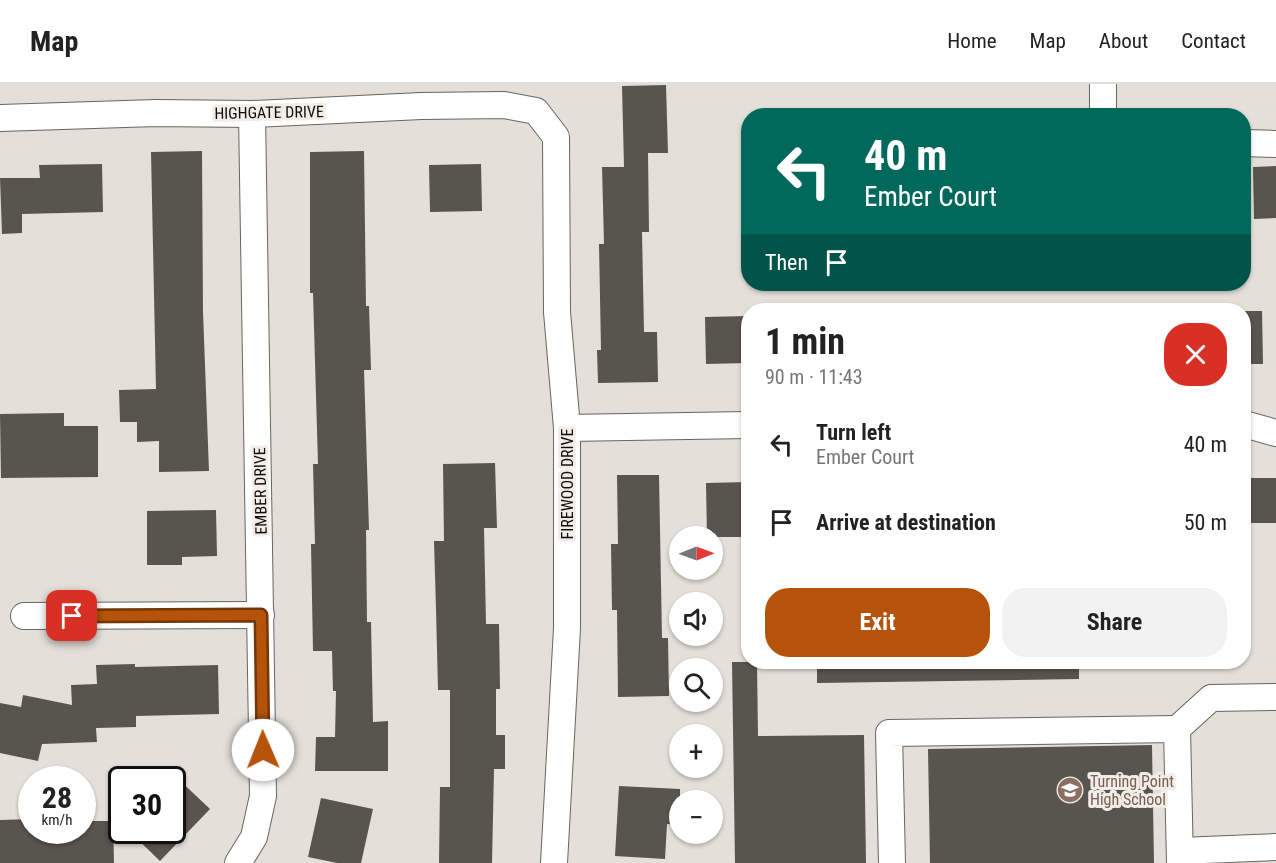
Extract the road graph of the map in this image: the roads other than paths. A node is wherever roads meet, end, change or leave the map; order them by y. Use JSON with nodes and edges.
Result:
{"nodes":[{"id":1,"x":1103,"y":84,"type":"edge"},
{"id":2,"x":1102,"y":108,"type":"edge"},
{"id":3,"x":536,"y":111,"type":"joint"},
{"id":4,"x":252,"y":114,"type":"junction"},
{"id":5,"x":0,"y":118,"type":"edge"},
{"id":6,"x":1251,"y":143,"type":"edge"},
{"id":7,"x":1276,"y":144,"type":"edge"},
{"id":8,"x":741,"y":425,"type":"edge"},
{"id":9,"x":1251,"y":426,"type":"edge"},
{"id":10,"x":567,"y":428,"type":"junction"},
{"id":11,"x":1276,"y":433,"type":"edge"},
{"id":12,"x":261,"y":615,"type":"junction"},
{"id":13,"x":24,"y":616,"type":"dead end"},
{"id":14,"x":1276,"y":697,"type":"edge"},
{"id":15,"x":1177,"y":729,"type":"junction"},
{"id":16,"x":1276,"y":847,"type":"edge"},
{"id":17,"x":1180,"y":857,"type":"edge"},
{"id":18,"x":238,"y":863,"type":"edge"},
{"id":19,"x":554,"y":863,"type":"edge"},
{"id":20,"x":892,"y":863,"type":"edge"}],
"edges":[{"from":1,"to":2,"type":"street"},
{"from":3,"to":4,"type":"street","name":"HIGHGATE DRIVE"},
{"from":3,"to":10,"type":"street","name":"FIREWOOD DRIVE"},
{"from":4,"to":5,"type":"street","name":"HIGHGATE DRIVE"},
{"from":4,"to":12,"type":"street","name":"EMBER DRIVE"},
{"from":6,"to":7,"type":"street"},
{"from":8,"to":10,"type":"street"},
{"from":9,"to":11,"type":"street"},
{"from":10,"to":19,"type":"street","name":"FIREWOOD DRIVE"},
{"from":12,"to":13,"type":"street"},
{"from":12,"to":18,"type":"street","name":"EMBER DRIVE"},
{"from":14,"to":15,"type":"street"},
{"from":15,"to":17,"type":"street"},
{"from":15,"to":20,"type":"street"},
{"from":16,"to":17,"type":"street"}]}
